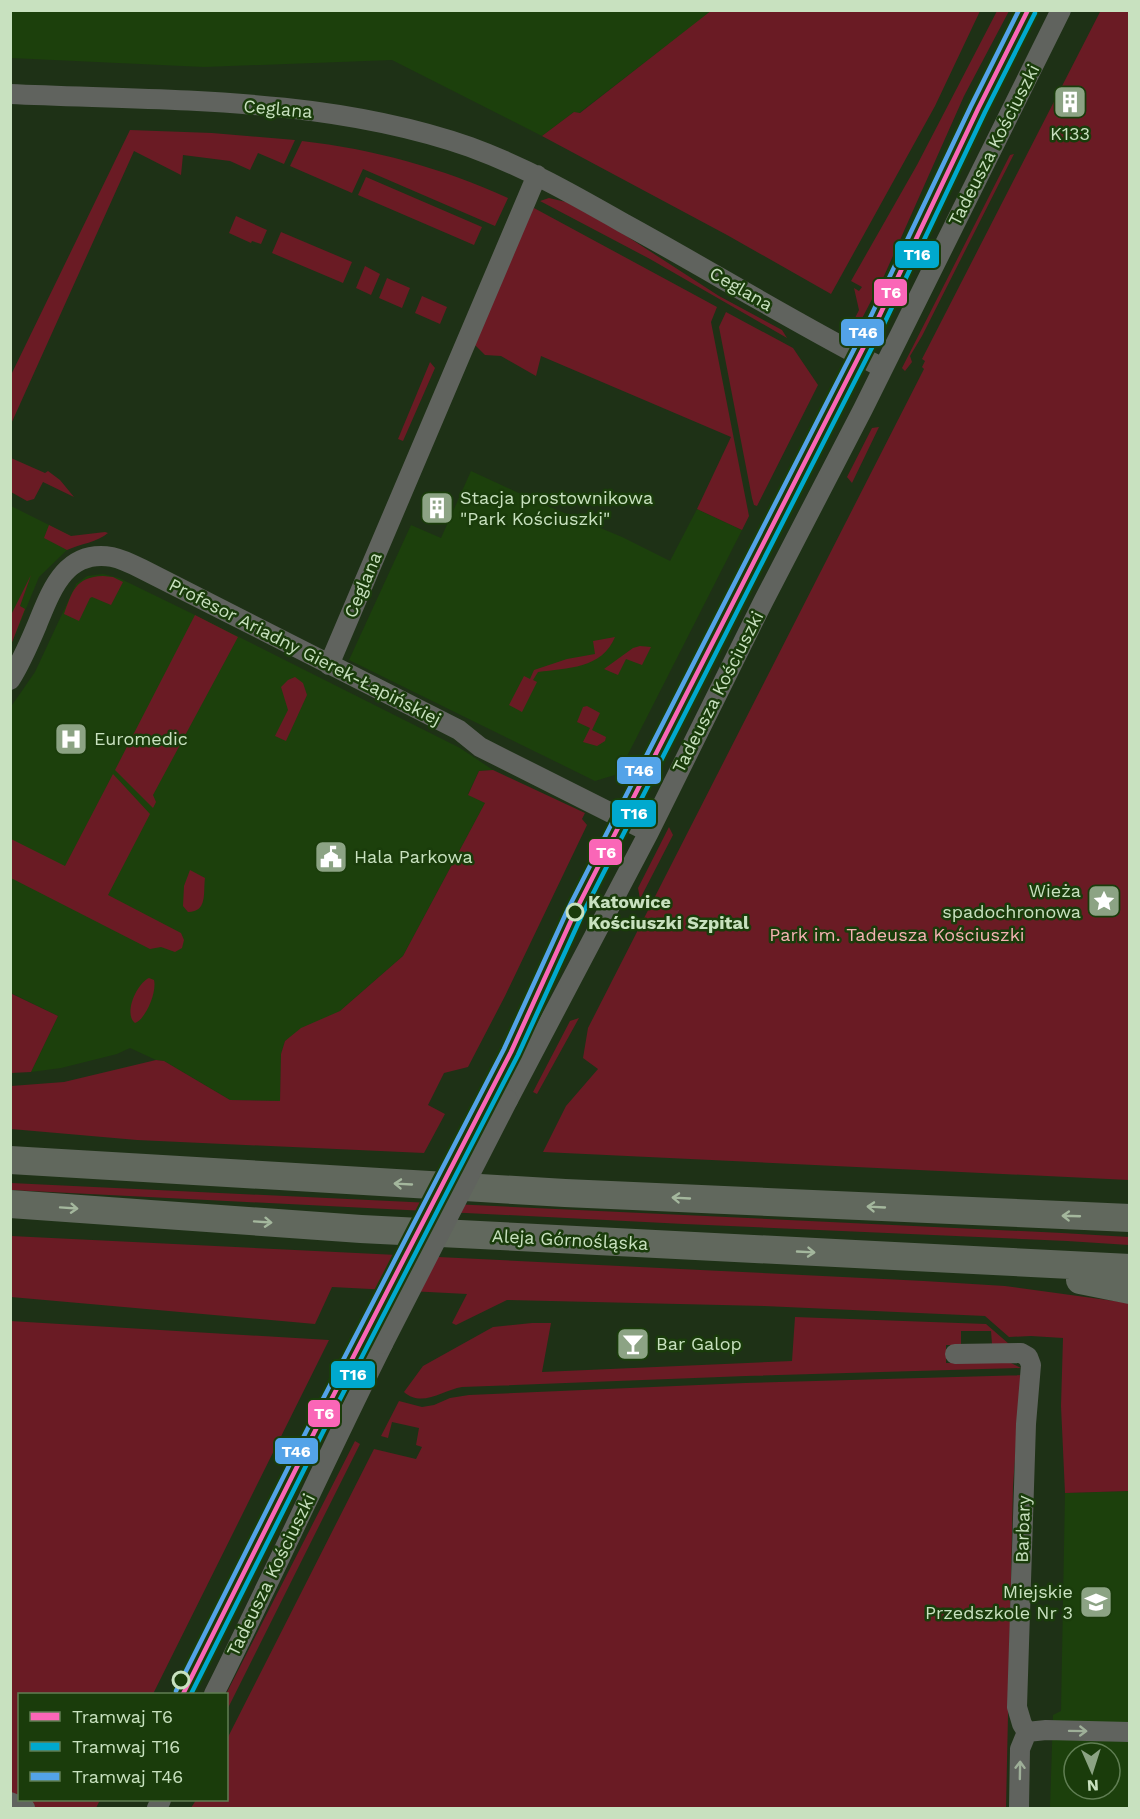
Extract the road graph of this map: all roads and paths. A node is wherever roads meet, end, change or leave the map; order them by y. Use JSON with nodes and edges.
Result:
{"nodes":[{"id":1,"x":1061,"y":10,"type":"edge"},
{"id":2,"x":10,"y":94,"type":"edge"},
{"id":3,"x":537,"y":175,"type":"junction"},
{"id":4,"x":883,"y":368,"type":"junction"},
{"id":5,"x":329,"y":665,"type":"junction"},
{"id":6,"x":10,"y":680,"type":"edge"},
{"id":7,"x":649,"y":832,"type":"junction"},
{"id":8,"x":10,"y":1160,"type":"edge"},
{"id":9,"x":10,"y":1204,"type":"edge"},
{"id":10,"x":1130,"y":1218,"type":"edge"},
{"id":11,"x":990,"y":1261,"type":"junction"},
{"id":12,"x":1130,"y":1268,"type":"edge"},
{"id":13,"x":1130,"y":1290,"type":"edge"},
{"id":14,"x":954,"y":1354,"type":"dead end"},
{"id":15,"x":215,"y":1693,"type":"edge"},
{"id":16,"x":1027,"y":1732,"type":"junction"},
{"id":17,"x":1130,"y":1732,"type":"edge"},
{"id":18,"x":10,"y":1802,"type":"edge"},
{"id":19,"x":25,"y":1809,"type":"edge"},
{"id":20,"x":1018,"y":1809,"type":"edge"}],
"edges":[{"from":1,"to":4,"type":"street","name":"Tadeusza Kościuszki"},
{"from":2,"to":3,"type":"street","name":"Ceglana"},
{"from":3,"to":4,"type":"street","name":"Ceglana"},
{"from":3,"to":5,"type":"street","name":"Ceglana"},
{"from":4,"to":7,"type":"street","name":"Tadeusza Kościuszki"},
{"from":5,"to":6,"type":"street","name":"Profesor Ariadny Gierek-Łapińskiej"},
{"from":5,"to":7,"type":"street","name":"Profesor Ariadny Gierek-Łapińskiej"},
{"from":7,"to":15,"type":"street","name":"Tadeusza Kościuszki","bridge":true},
{"from":10,"to":8,"type":"highway","one_way":true},
{"from":9,"to":11,"type":"highway","name":"Aleja Górnośląska","one_way":true},
{"from":11,"to":12,"type":"highway","name":"Aleja Górnośląska"},
{"from":11,"to":13,"type":"highway"},
{"from":14,"to":16,"type":"street","name":"Barbary"},
{"from":16,"to":17,"type":"street","one_way":true},
{"from":20,"to":16,"type":"street","one_way":true},
{"from":18,"to":19,"type":"street"}]}
